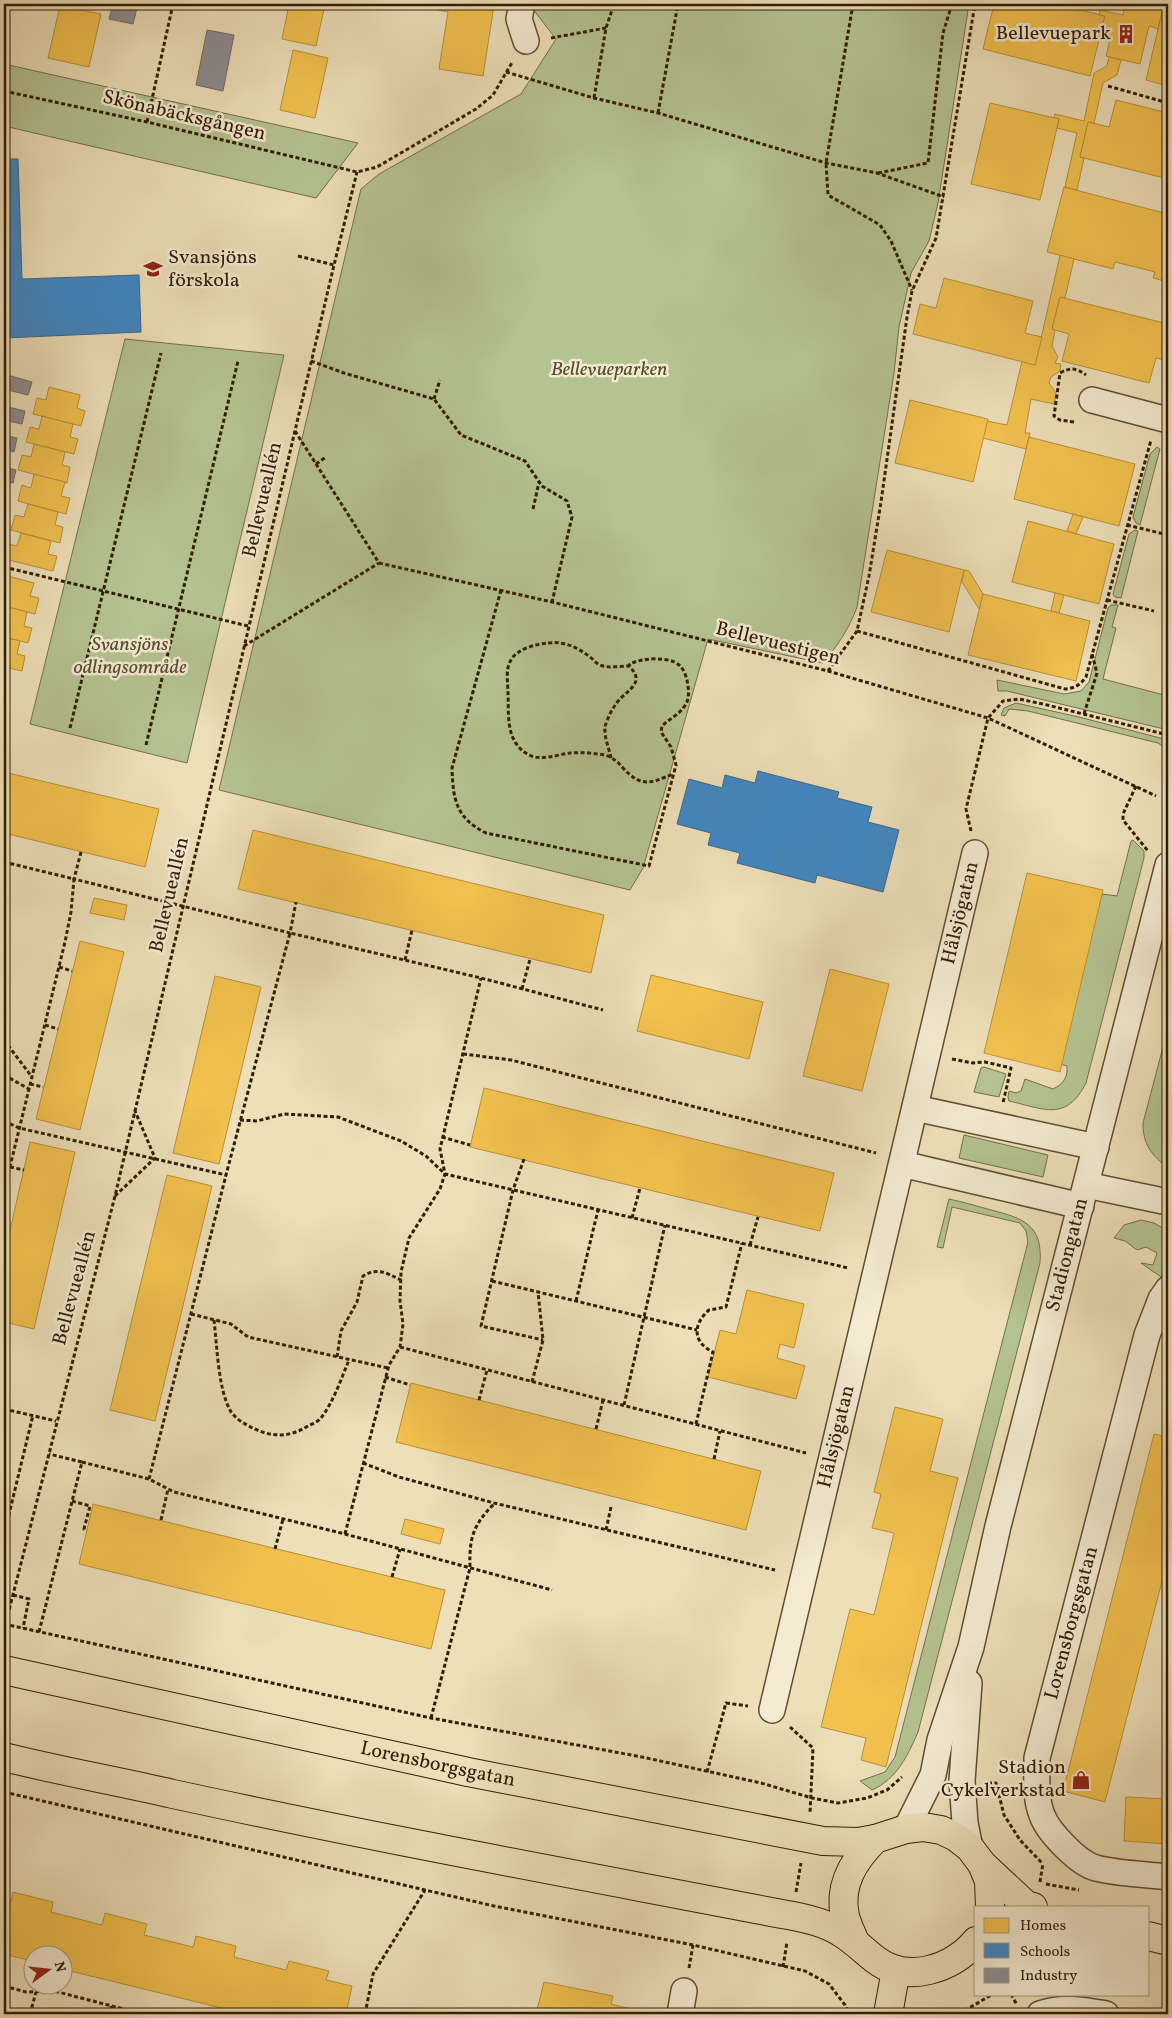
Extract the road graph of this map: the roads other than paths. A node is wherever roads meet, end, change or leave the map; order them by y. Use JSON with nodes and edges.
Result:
{"nodes":[{"id":1,"x":522,"y":4,"type":"edge"},
{"id":2,"x":526,"y":41,"type":"road end"},
{"id":3,"x":1092,"y":400,"type":"dead end"},
{"id":4,"x":1163,"y":419,"type":"edge"},
{"id":5,"x":975,"y":853,"type":"road end"},
{"id":6,"x":1159,"y":859,"type":"edge"},
{"id":7,"x":915,"y":1108,"type":"junction"},
{"id":8,"x":1096,"y":1147,"type":"junction"},
{"id":9,"x":902,"y":1164,"type":"junction"},
{"id":10,"x":1083,"y":1195,"type":"junction"},
{"id":11,"x":1168,"y":1202,"type":"edge"},
{"id":12,"x":1168,"y":1290,"type":"edge"},
{"id":13,"x":971,"y":1647,"type":"junction"},
{"id":14,"x":4,"y":1670,"type":"edge"},
{"id":15,"x":772,"y":1710,"type":"road end"},
{"id":16,"x":4,"y":1756,"type":"edge"},
{"id":17,"x":906,"y":1829,"type":"junction"},
{"id":18,"x":875,"y":1839,"type":"junction"},
{"id":19,"x":976,"y":1856,"type":"junction"},
{"id":20,"x":1168,"y":1877,"type":"edge"},
{"id":21,"x":1037,"y":1893,"type":"edge"},
{"id":22,"x":990,"y":1906,"type":"edge"},
{"id":23,"x":1150,"y":1936,"type":"edge"},
{"id":24,"x":1168,"y":1941,"type":"edge"},
{"id":25,"x":855,"y":1942,"type":"junction"},
{"id":26,"x":973,"y":1947,"type":"edge"},
{"id":27,"x":1150,"y":1950,"type":"edge"},
{"id":28,"x":1168,"y":1951,"type":"edge"},
{"id":29,"x":896,"y":1970,"type":"junction"},
{"id":30,"x":888,"y":2014,"type":"edge"},
{"id":31,"x":1040,"y":2014,"type":"edge"},
{"id":32,"x":1106,"y":2014,"type":"edge"}],
"edges":[{"from":1,"to":2,"type":"street"},
{"from":3,"to":4,"type":"street"},
{"from":5,"to":7,"type":"street","name":"Hålsjögatan"},
{"from":6,"to":8,"type":"street","name":"Stadiongatan"},
{"from":7,"to":8,"type":"street"},
{"from":7,"to":9,"type":"street","name":"Hålsjögatan"},
{"from":8,"to":10,"type":"street","name":"Stadiongatan"},
{"from":9,"to":10,"type":"street"},
{"from":9,"to":15,"type":"street","name":"Hålsjögatan"},
{"from":10,"to":11,"type":"street"},
{"from":10,"to":13,"type":"street","name":"Stadiongatan"},
{"from":12,"to":20,"type":"street","name":"Lorensborgsgatan"},
{"from":13,"to":17,"type":"street","name":"Stadiongatan"},
{"from":13,"to":19,"type":"street","name":"Stadiongatan"},
{"from":14,"to":18,"type":"main road","name":"Lorensborgsgatan"},
{"from":16,"to":25,"type":"main road","name":"Lorensborgsgatan"},
{"from":17,"to":18,"type":"main road","name":"Lorensborgsgatan"},
{"from":17,"to":19,"type":"main road","name":"Lorensborgsgatan"},
{"from":18,"to":25,"type":"main road","name":"Lorensborgsgatan"},
{"from":19,"to":21,"type":"main road","name":"Lorensborgsgatan"},
{"from":19,"to":22,"type":"main road"},
{"from":23,"to":24,"type":"main road"},
{"from":25,"to":29,"type":"main road","name":"Lorensborgsgatan"},
{"from":26,"to":29,"type":"main road","name":"Lorensborgsgatan"},
{"from":27,"to":28,"type":"main road"},
{"from":29,"to":30,"type":"main road"},
{"from":31,"to":32,"type":"street"}]}
